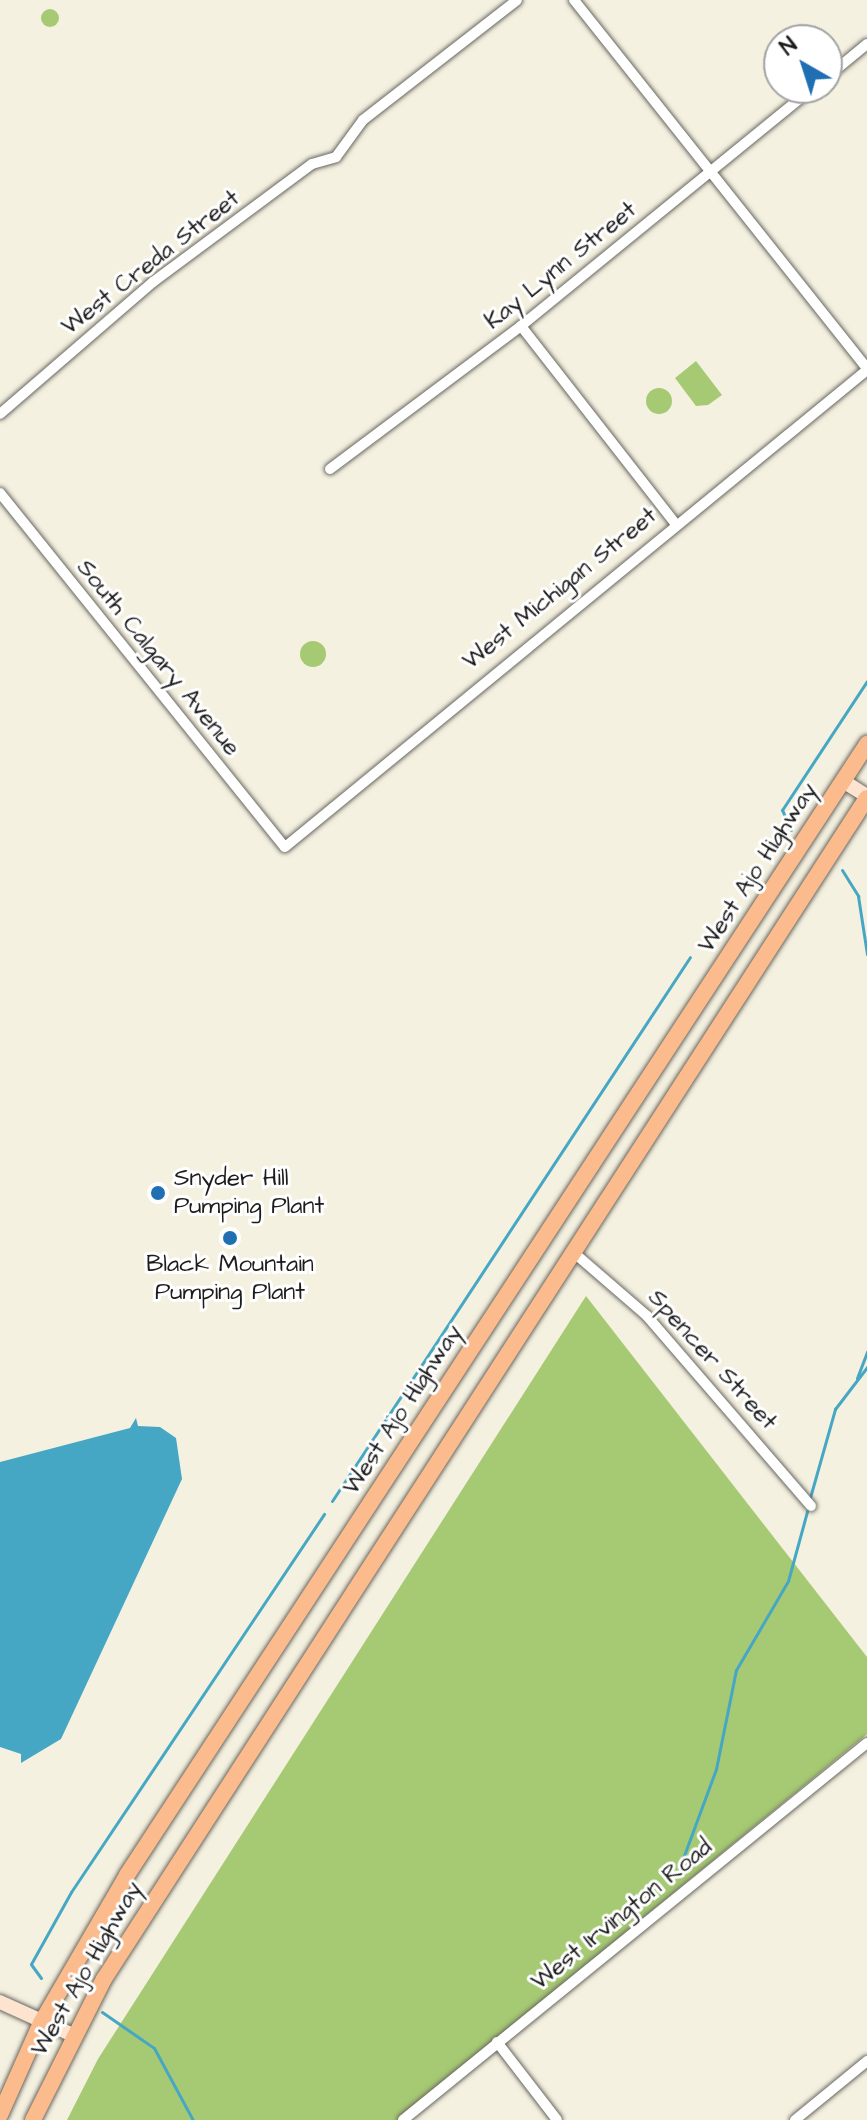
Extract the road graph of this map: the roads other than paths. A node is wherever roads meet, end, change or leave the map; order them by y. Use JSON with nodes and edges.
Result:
{"nodes":[{"id":1,"x":517,"y":0,"type":"edge"},
{"id":2,"x":574,"y":0,"type":"edge"},
{"id":3,"x":867,"y":44,"type":"edge"},
{"id":4,"x":843,"y":64,"type":"edge"},
{"id":5,"x":793,"y":104,"type":"edge"},
{"id":6,"x":711,"y":170,"type":"junction"},
{"id":7,"x":521,"y":326,"type":"junction"},
{"id":8,"x":867,"y":370,"type":"edge"},
{"id":9,"x":0,"y":414,"type":"edge"},
{"id":10,"x":330,"y":469,"type":"dead end"},
{"id":11,"x":0,"y":493,"type":"edge"},
{"id":12,"x":674,"y":522,"type":"junction"},
{"id":13,"x":867,"y":744,"type":"edge"},
{"id":14,"x":843,"y":781,"type":"junction"},
{"id":15,"x":867,"y":797,"type":"edge"},
{"id":16,"x":285,"y":847,"type":"joint"},
{"id":17,"x":601,"y":1155,"type":"junction"},
{"id":18,"x":572,"y":1251,"type":"junction"},
{"id":19,"x":811,"y":1506,"type":"dead end"},
{"id":20,"x":867,"y":1743,"type":"edge"},
{"id":21,"x":0,"y":2002,"type":"edge"},
{"id":22,"x":41,"y":2023,"type":"junction"},
{"id":23,"x":75,"y":2036,"type":"junction"},
{"id":24,"x":497,"y":2042,"type":"junction"},
{"id":25,"x":867,"y":2061,"type":"edge"},
{"id":26,"x":0,"y":2115,"type":"edge"},
{"id":27,"x":33,"y":2120,"type":"edge"},
{"id":28,"x":403,"y":2120,"type":"edge"},
{"id":29,"x":557,"y":2120,"type":"edge"},
{"id":30,"x":795,"y":2120,"type":"edge"}],
"edges":[{"from":1,"to":9,"type":"street","name":"West Creda Street"},
{"from":2,"to":6,"type":"street"},
{"from":3,"to":4,"type":"street"},
{"from":5,"to":6,"type":"street","name":"Kay Lynn Street"},
{"from":6,"to":7,"type":"street","name":"Kay Lynn Street"},
{"from":6,"to":8,"type":"street"},
{"from":7,"to":10,"type":"street","name":"Kay Lynn Street"},
{"from":7,"to":12,"type":"street"},
{"from":8,"to":12,"type":"street","name":"West Michigan Street"},
{"from":11,"to":16,"type":"street","name":"South Calgary Avenue"},
{"from":12,"to":16,"type":"street","name":"West Michigan Street"},
{"from":13,"to":14,"type":"main road","name":"West Ajo Highway"},
{"from":14,"to":15,"type":"street"},
{"from":14,"to":17,"type":"main road","name":"West Ajo Highway"},
{"from":15,"to":18,"type":"main road","name":"West Ajo Highway"},
{"from":17,"to":18,"type":"main road"},
{"from":17,"to":22,"type":"main road","name":"West Ajo Highway"},
{"from":18,"to":19,"type":"street","name":"Spencer Street"},
{"from":18,"to":23,"type":"main road","name":"West Ajo Highway"},
{"from":20,"to":24,"type":"street","name":"West Irvington Road"},
{"from":21,"to":22,"type":"street"},
{"from":22,"to":23,"type":"street"},
{"from":22,"to":26,"type":"main road","name":"West Ajo Highway"},
{"from":23,"to":27,"type":"main road","name":"West Ajo Highway"},
{"from":24,"to":28,"type":"street","name":"West Irvington Road"},
{"from":24,"to":29,"type":"street"},
{"from":25,"to":30,"type":"street"}]}
